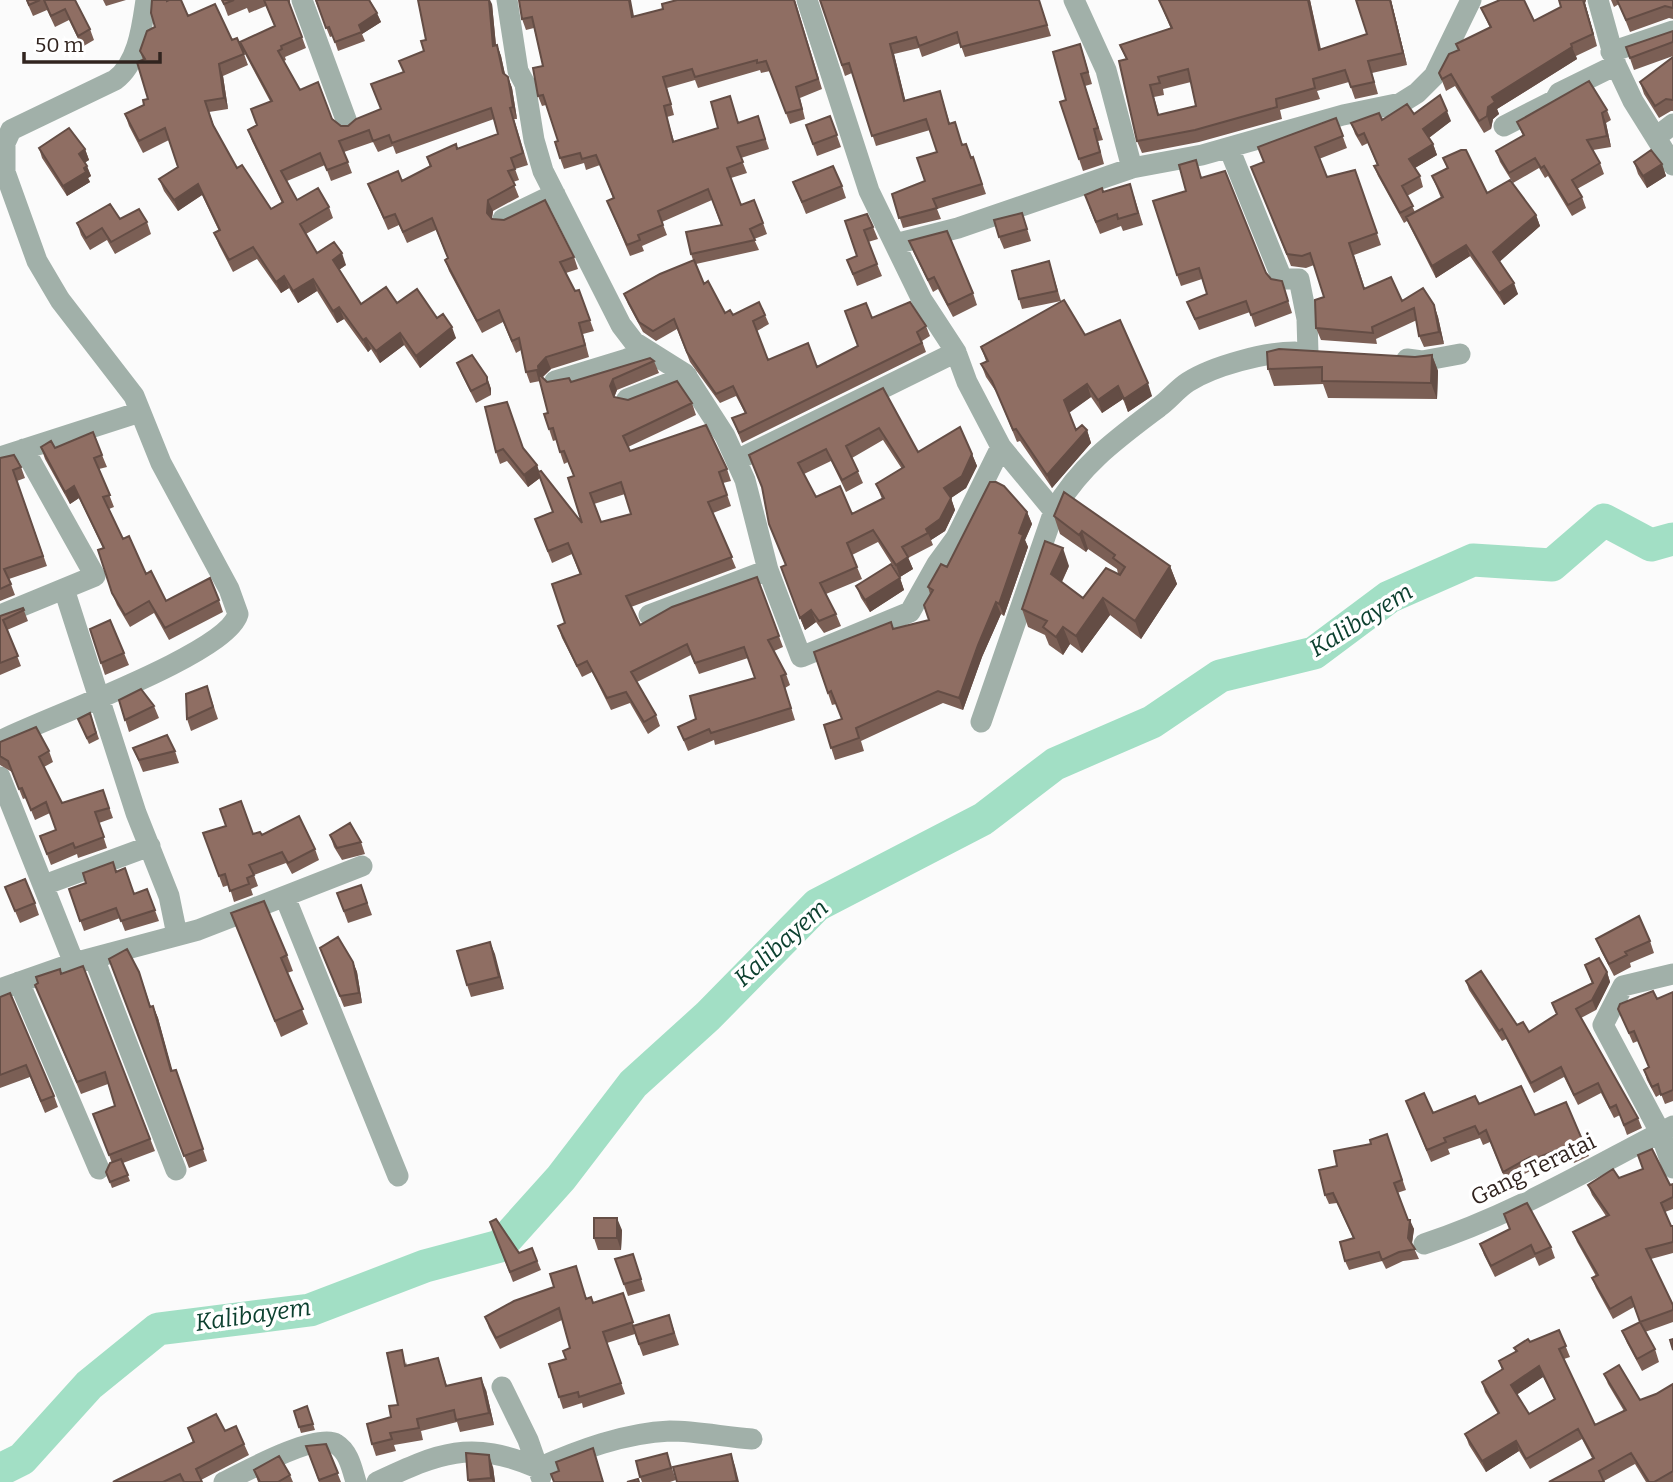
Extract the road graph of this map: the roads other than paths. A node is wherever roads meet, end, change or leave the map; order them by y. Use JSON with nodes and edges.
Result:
{"nodes":[{"id":1,"x":146,"y":0,"type":"edge"},
{"id":2,"x":302,"y":0,"type":"edge"},
{"id":3,"x":507,"y":0,"type":"edge"},
{"id":4,"x":807,"y":0,"type":"edge"},
{"id":5,"x":1074,"y":0,"type":"edge"},
{"id":6,"x":1471,"y":0,"type":"edge"},
{"id":7,"x":1598,"y":0,"type":"edge"},
{"id":8,"x":1673,"y":31,"type":"edge"},
{"id":9,"x":1614,"y":58,"type":"junction"},
{"id":10,"x":348,"y":125,"type":"edge"},
{"id":11,"x":1504,"y":127,"type":"dead end"},
{"id":12,"x":1665,"y":131,"type":"edge"},
{"id":13,"x":1229,"y":148,"type":"junction"},
{"id":14,"x":1673,"y":165,"type":"edge"},
{"id":15,"x":1132,"y":168,"type":"junction"},
{"id":16,"x":555,"y":194,"type":"junction"},
{"id":17,"x":503,"y":219,"type":"edge"},
{"id":18,"x":895,"y":244,"type":"junction"},
{"id":19,"x":646,"y":350,"type":"junction"},
{"id":20,"x":956,"y":352,"type":"junction"},
{"id":21,"x":1308,"y":353,"type":"junction"},
{"id":22,"x":1460,"y":354,"type":"dead end"},
{"id":23,"x":1333,"y":355,"type":"edge"},
{"id":24,"x":1384,"y":358,"type":"edge"},
{"id":25,"x":687,"y":376,"type":"junction"},
{"id":26,"x":555,"y":381,"type":"edge"},
{"id":27,"x":627,"y":399,"type":"edge"},
{"id":28,"x":140,"y":412,"type":"junction"},
{"id":29,"x":1001,"y":447,"type":"junction"},
{"id":30,"x":24,"y":449,"type":"junction"},
{"id":31,"x":0,"y":457,"type":"edge"},
{"id":32,"x":737,"y":460,"type":"junction"},
{"id":33,"x":1054,"y":511,"type":"junction"},
{"id":34,"x":768,"y":570,"type":"junction"},
{"id":35,"x":64,"y":589,"type":"junction"},
{"id":36,"x":0,"y":615,"type":"edge"},
{"id":37,"x":649,"y":615,"type":"dead end"},
{"id":38,"x":97,"y":698,"type":"junction"},
{"id":39,"x":981,"y":722,"type":"dead end"},
{"id":40,"x":0,"y":741,"type":"edge"},
{"id":41,"x":0,"y":777,"type":"edge"},
{"id":42,"x":150,"y":845,"type":"junction"},
{"id":43,"x":362,"y":866,"type":"dead end"},
{"id":44,"x":44,"y":885,"type":"junction"},
{"id":45,"x":285,"y":897,"type":"junction"},
{"id":46,"x":177,"y":936,"type":"junction"},
{"id":47,"x":85,"y":960,"type":"junction"},
{"id":48,"x":1673,"y":974,"type":"edge"},
{"id":49,"x":9,"y":985,"type":"edge"},
{"id":50,"x":1667,"y":1129,"type":"edge"},
{"id":51,"x":1673,"y":1168,"type":"edge"},
{"id":52,"x":99,"y":1169,"type":"dead end"},
{"id":53,"x":176,"y":1170,"type":"dead end"},
{"id":54,"x":398,"y":1176,"type":"dead end"},
{"id":55,"x":1424,"y":1244,"type":"dead end"},
{"id":56,"x":502,"y":1387,"type":"dead end"},
{"id":57,"x":752,"y":1439,"type":"dead end"},
{"id":58,"x":540,"y":1475,"type":"edge"},
{"id":59,"x":225,"y":1482,"type":"edge"},
{"id":60,"x":356,"y":1482,"type":"edge"},
{"id":61,"x":377,"y":1482,"type":"edge"}],
"edges":[{"from":1,"to":28,"type":"street"},
{"from":2,"to":10,"type":"street"},
{"from":3,"to":16,"type":"street"},
{"from":4,"to":18,"type":"street"},
{"from":5,"to":15,"type":"street"},
{"from":6,"to":13,"type":"street"},
{"from":7,"to":9,"type":"street"},
{"from":8,"to":9,"type":"street"},
{"from":9,"to":11,"type":"street"},
{"from":9,"to":12,"type":"street"},
{"from":12,"to":14,"type":"street"},
{"from":13,"to":15,"type":"street"},
{"from":13,"to":21,"type":"street"},
{"from":15,"to":18,"type":"street"},
{"from":16,"to":17,"type":"street"},
{"from":16,"to":19,"type":"street"},
{"from":18,"to":20,"type":"street"},
{"from":19,"to":25,"type":"street"},
{"from":19,"to":26,"type":"street"},
{"from":20,"to":29,"type":"street"},
{"from":20,"to":32,"type":"street"},
{"from":21,"to":23,"type":"street"},
{"from":21,"to":33,"type":"street"},
{"from":22,"to":24,"type":"street"},
{"from":25,"to":27,"type":"street"},
{"from":25,"to":32,"type":"street"},
{"from":28,"to":30,"type":"street"},
{"from":28,"to":38,"type":"street"},
{"from":29,"to":33,"type":"street"},
{"from":29,"to":34,"type":"street"},
{"from":30,"to":31,"type":"street"},
{"from":30,"to":35,"type":"street"},
{"from":32,"to":34,"type":"street"},
{"from":33,"to":39,"type":"street"},
{"from":34,"to":37,"type":"street"},
{"from":35,"to":36,"type":"street"},
{"from":35,"to":38,"type":"street"},
{"from":38,"to":40,"type":"street"},
{"from":38,"to":42,"type":"street"},
{"from":41,"to":44,"type":"street"},
{"from":42,"to":44,"type":"street"},
{"from":42,"to":46,"type":"street"},
{"from":43,"to":45,"type":"street"},
{"from":44,"to":47,"type":"street"},
{"from":45,"to":46,"type":"street"},
{"from":45,"to":54,"type":"street"},
{"from":46,"to":47,"type":"street"},
{"from":47,"to":49,"type":"street"},
{"from":47,"to":53,"type":"street"},
{"from":48,"to":50,"type":"street"},
{"from":49,"to":52,"type":"street"},
{"from":50,"to":51,"type":"street"},
{"from":50,"to":55,"type":"street","name":"Gang Teratai"},
{"from":56,"to":58,"type":"street"},
{"from":57,"to":58,"type":"street"},
{"from":58,"to":61,"type":"street"},
{"from":59,"to":60,"type":"street"}]}
